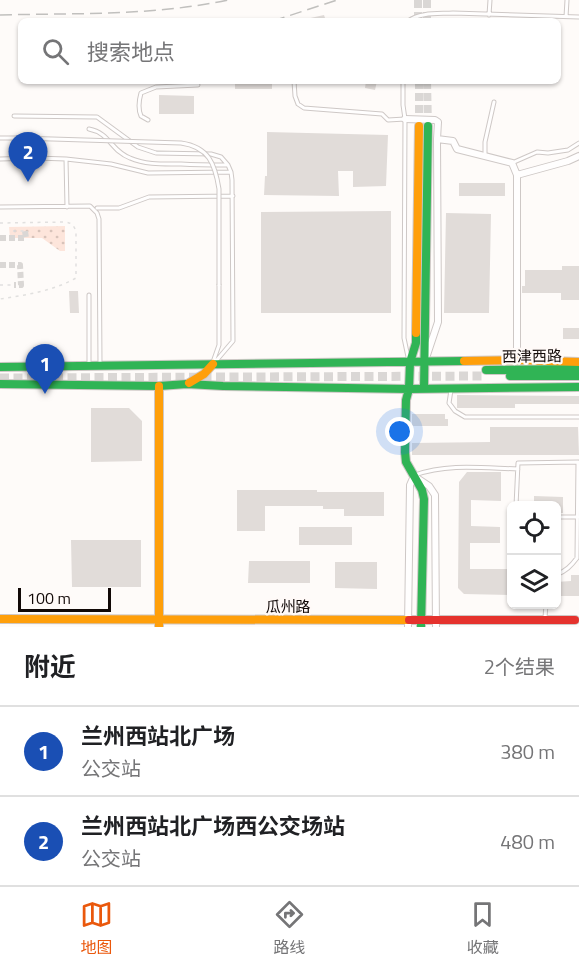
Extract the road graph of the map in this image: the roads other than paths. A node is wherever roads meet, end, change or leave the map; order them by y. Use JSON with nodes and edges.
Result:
{"nodes":[{"id":1,"x":490,"y":0,"type":"edge"},
{"id":2,"x":567,"y":0,"type":"edge"},
{"id":3,"x":489,"y":15,"type":"junction"},
{"id":4,"x":566,"y":17,"type":"junction"},
{"id":5,"x":412,"y":18,"type":"edge"},
{"id":6,"x":579,"y":18,"type":"edge"},
{"id":7,"x":294,"y":84,"type":"edge"},
{"id":8,"x":403,"y":84,"type":"edge"},
{"id":9,"x":198,"y":85,"type":"dead end"},
{"id":10,"x":494,"y":102,"type":"dead end"},
{"id":11,"x":14,"y":116,"type":"dead end"},
{"id":12,"x":405,"y":119,"type":"junction"},
{"id":13,"x":148,"y":120,"type":"dead end"},
{"id":14,"x":89,"y":129,"type":"dead end"},
{"id":15,"x":0,"y":138,"type":"edge"},
{"id":16,"x":437,"y":139,"type":"junction"},
{"id":17,"x":579,"y":143,"type":"edge"},
{"id":18,"x":579,"y":156,"type":"edge"},
{"id":19,"x":485,"y":157,"type":"junction"},
{"id":20,"x":0,"y":159,"type":"edge"},
{"id":21,"x":66,"y":159,"type":"junction"},
{"id":22,"x":512,"y":162,"type":"junction"},
{"id":23,"x":228,"y":165,"type":"junction"},
{"id":24,"x":231,"y":172,"type":"junction"},
{"id":25,"x":517,"y":175,"type":"junction"},
{"id":26,"x":233,"y":196,"type":"junction"},
{"id":27,"x":0,"y":207,"type":"edge"},
{"id":28,"x":66,"y":207,"type":"junction"},
{"id":29,"x":97,"y":208,"type":"dead end"},
{"id":30,"x":89,"y":295,"type":"dead end"},
{"id":31,"x":517,"y":360,"type":"junction"},
{"id":32,"x":410,"y":362,"type":"junction"},
{"id":33,"x":424,"y":362,"type":"junction"},
{"id":34,"x":579,"y":362,"type":"edge"},
{"id":35,"x":213,"y":364,"type":"junction"},
{"id":36,"x":89,"y":365,"type":"junction"},
{"id":37,"x":100,"y":365,"type":"junction"},
{"id":38,"x":0,"y":367,"type":"edge"},
{"id":39,"x":579,"y":369,"type":"edge"},
{"id":40,"x":579,"y":376,"type":"edge"},
{"id":41,"x":0,"y":384,"type":"edge"},
{"id":42,"x":187,"y":384,"type":"junction"},
{"id":43,"x":159,"y":386,"type":"junction"},
{"id":44,"x":579,"y":387,"type":"edge"},
{"id":45,"x":409,"y":389,"type":"junction"},
{"id":46,"x":424,"y":389,"type":"junction"},
{"id":47,"x":451,"y":389,"type":"junction"},
{"id":48,"x":579,"y":417,"type":"edge"},
{"id":49,"x":518,"y":469,"type":"junction"},
{"id":50,"x":414,"y":476,"type":"junction"},
{"id":51,"x":516,"y":501,"type":"edge"},
{"id":52,"x":561,"y":517,"type":"edge"},
{"id":53,"x":578,"y":517,"type":"junction"},
{"id":54,"x":561,"y":573,"type":"edge"},
{"id":55,"x":546,"y":609,"type":"edge"},
{"id":56,"x":0,"y":619,"type":"edge"},
{"id":57,"x":545,"y":620,"type":"junction"},
{"id":58,"x":63,"y":623,"type":"edge"},
{"id":59,"x":159,"y":623,"type":"edge"},
{"id":60,"x":408,"y":623,"type":"edge"},
{"id":61,"x":421,"y":623,"type":"edge"},
{"id":62,"x":436,"y":623,"type":"edge"},
{"id":63,"x":563,"y":623,"type":"edge"},
{"id":64,"x":575,"y":623,"type":"edge"}],
"edges":[{"from":1,"to":3,"type":"lane"},
{"from":2,"to":4,"type":"lane"},
{"from":3,"to":4,"type":"lane"},
{"from":3,"to":5,"type":"lane"},
{"from":4,"to":6,"type":"lane"},
{"from":7,"to":12,"type":"lane"},
{"from":8,"to":12,"type":"lane"},
{"from":9,"to":13,"type":"lane"},
{"from":10,"to":19,"type":"lane"},
{"from":11,"to":23,"type":"lane"},
{"from":12,"to":16,"type":"street"},
{"from":12,"to":32,"type":"lane"},
{"from":14,"to":23,"type":"lane"},
{"from":15,"to":35,"type":"lane","bridge":true},
{"from":16,"to":19,"type":"street"},
{"from":16,"to":33,"type":"street"},
{"from":17,"to":22,"type":"lane"},
{"from":18,"to":25,"type":"street"},
{"from":19,"to":22,"type":"street"},
{"from":20,"to":21,"type":"lane"},
{"from":21,"to":24,"type":"lane"},
{"from":21,"to":28,"type":"lane"},
{"from":22,"to":25,"type":"street"},
{"from":23,"to":24,"type":"lane"},
{"from":24,"to":26,"type":"lane"},
{"from":25,"to":31,"type":"street"},
{"from":26,"to":29,"type":"lane"},
{"from":26,"to":35,"type":"lane"},
{"from":27,"to":28,"type":"lane"},
{"from":28,"to":37,"type":"lane"},
{"from":30,"to":36,"type":"lane"},
{"from":31,"to":33,"type":"main road","name":"西津西路"},
{"from":31,"to":34,"type":"main road","name":"西津西路"},
{"from":32,"to":33,"type":"main road","name":"西津西路"},
{"from":32,"to":33,"type":"main road"},
{"from":32,"to":35,"type":"main road","name":"西津西路"},
{"from":32,"to":45,"type":"main road"},
{"from":33,"to":46,"type":"main road"},
{"from":35,"to":37,"type":"main road","name":"西津西路"},
{"from":35,"to":42,"type":"main road"},
{"from":36,"to":37,"type":"main road","name":"西津西路"},
{"from":36,"to":38,"type":"main road","name":"西津西路"},
{"from":39,"to":40,"type":"main road","name":"西津西路"},
{"from":41,"to":43,"type":"main road"},
{"from":42,"to":43,"type":"main road"},
{"from":42,"to":45,"type":"main road"},
{"from":43,"to":59,"type":"main road"},
{"from":44,"to":47,"type":"main road"},
{"from":45,"to":46,"type":"main road"},
{"from":45,"to":50,"type":"main road"},
{"from":46,"to":47,"type":"main road"},
{"from":47,"to":48,"type":"lane"},
{"from":49,"to":50,"type":"lane"},
{"from":49,"to":51,"type":"lane"},
{"from":49,"to":53,"type":"lane"},
{"from":50,"to":60,"type":"street"},
{"from":50,"to":61,"type":"main road"},
{"from":50,"to":62,"type":"street"},
{"from":52,"to":53,"type":"lane"},
{"from":53,"to":54,"type":"lane"},
{"from":55,"to":57,"type":"lane"},
{"from":56,"to":58,"type":"main road","name":"瓜州路"},
{"from":57,"to":62,"type":"main road","name":"瓜州路"},
{"from":57,"to":63,"type":"main road","name":"瓜州路"},
{"from":58,"to":59,"type":"main road","name":"瓜州路"},
{"from":59,"to":60,"type":"main road","name":"瓜州路"},
{"from":60,"to":61,"type":"main road","name":"瓜州路"},
{"from":61,"to":62,"type":"main road","name":"瓜州路"},
{"from":63,"to":64,"type":"main road","name":"瓜州路"}]}
